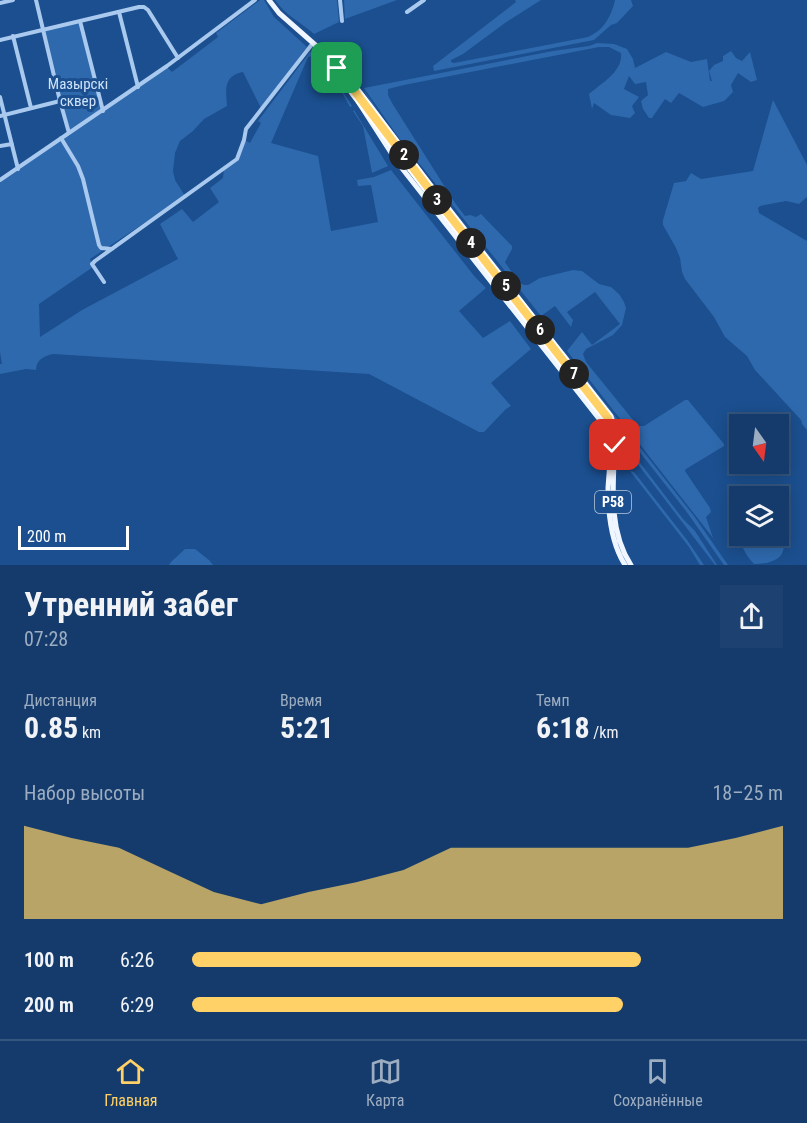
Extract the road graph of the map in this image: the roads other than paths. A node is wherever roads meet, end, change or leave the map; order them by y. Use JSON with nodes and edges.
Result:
{"nodes":[{"id":1,"x":14,"y":0,"type":"edge"},
{"id":2,"x":36,"y":0,"type":"edge"},
{"id":3,"x":255,"y":0,"type":"edge"},
{"id":4,"x":269,"y":0,"type":"edge"},
{"id":5,"x":340,"y":0,"type":"edge"},
{"id":6,"x":424,"y":0,"type":"edge"},
{"id":7,"x":0,"y":3,"type":"edge"},
{"id":8,"x":119,"y":12,"type":"junction"},
{"id":9,"x":407,"y":12,"type":"dead end"},
{"id":10,"x":80,"y":21,"type":"junction"},
{"id":11,"x":342,"y":21,"type":"dead end"},
{"id":12,"x":43,"y":30,"type":"junction"},
{"id":13,"x":13,"y":36,"type":"junction"},
{"id":14,"x":0,"y":40,"type":"edge"},
{"id":15,"x":314,"y":43,"type":"junction"},
{"id":16,"x":178,"y":58,"type":"junction"},
{"id":17,"x":138,"y":87,"type":"junction"},
{"id":18,"x":353,"y":90,"type":"junction"},
{"id":19,"x":0,"y":98,"type":"edge"},
{"id":20,"x":60,"y":101,"type":"junction"},
{"id":21,"x":32,"y":108,"type":"junction"},
{"id":22,"x":103,"y":111,"type":"junction"},
{"id":23,"x":2,"y":115,"type":"edge"},
{"id":24,"x":69,"y":133,"type":"junction"},
{"id":25,"x":61,"y":138,"type":"junction"},
{"id":26,"x":12,"y":144,"type":"junction"},
{"id":27,"x":0,"y":146,"type":"edge"},
{"id":28,"x":18,"y":169,"type":"junction"},
{"id":29,"x":0,"y":180,"type":"edge"},
{"id":30,"x":113,"y":249,"type":"junction"},
{"id":31,"x":104,"y":282,"type":"dead end"},
{"id":32,"x":590,"y":394,"type":"junction"},
{"id":33,"x":584,"y":399,"type":"junction"},
{"id":34,"x":625,"y":565,"type":"edge"},
{"id":35,"x":631,"y":565,"type":"edge"}],
"edges":[{"from":1,"to":7,"type":"street"},
{"from":2,"to":12,"type":"street"},
{"from":3,"to":16,"type":"street"},
{"from":4,"to":15,"type":"main road","number":"Р58"},
{"from":5,"to":11,"type":"street"},
{"from":6,"to":9,"type":"street"},
{"from":8,"to":10,"type":"street"},
{"from":8,"to":16,"type":"street"},
{"from":8,"to":17,"type":"street"},
{"from":10,"to":12,"type":"street"},
{"from":10,"to":22,"type":"street"},
{"from":12,"to":13,"type":"street"},
{"from":12,"to":20,"type":"street"},
{"from":13,"to":14,"type":"street"},
{"from":13,"to":21,"type":"street"},
{"from":15,"to":18,"type":"main road","number":"Р58"},
{"from":15,"to":30,"type":"street"},
{"from":16,"to":17,"type":"street"},
{"from":17,"to":22,"type":"street"},
{"from":18,"to":32,"type":"main road","number":"Р58"},
{"from":18,"to":33,"type":"main road","number":"Р58"},
{"from":19,"to":23,"type":"street"},
{"from":20,"to":21,"type":"street"},
{"from":20,"to":24,"type":"street"},
{"from":21,"to":23,"type":"street"},
{"from":22,"to":24,"type":"street"},
{"from":23,"to":26,"type":"street"},
{"from":24,"to":25,"type":"street"},
{"from":25,"to":28,"type":"street"},
{"from":25,"to":30,"type":"street"},
{"from":26,"to":27,"type":"street"},
{"from":26,"to":28,"type":"street"},
{"from":28,"to":29,"type":"street"},
{"from":30,"to":31,"type":"street"},
{"from":32,"to":33,"type":"main road"},
{"from":32,"to":35,"type":"main road","number":"Р58"},
{"from":33,"to":34,"type":"main road","number":"Р58"}]}
